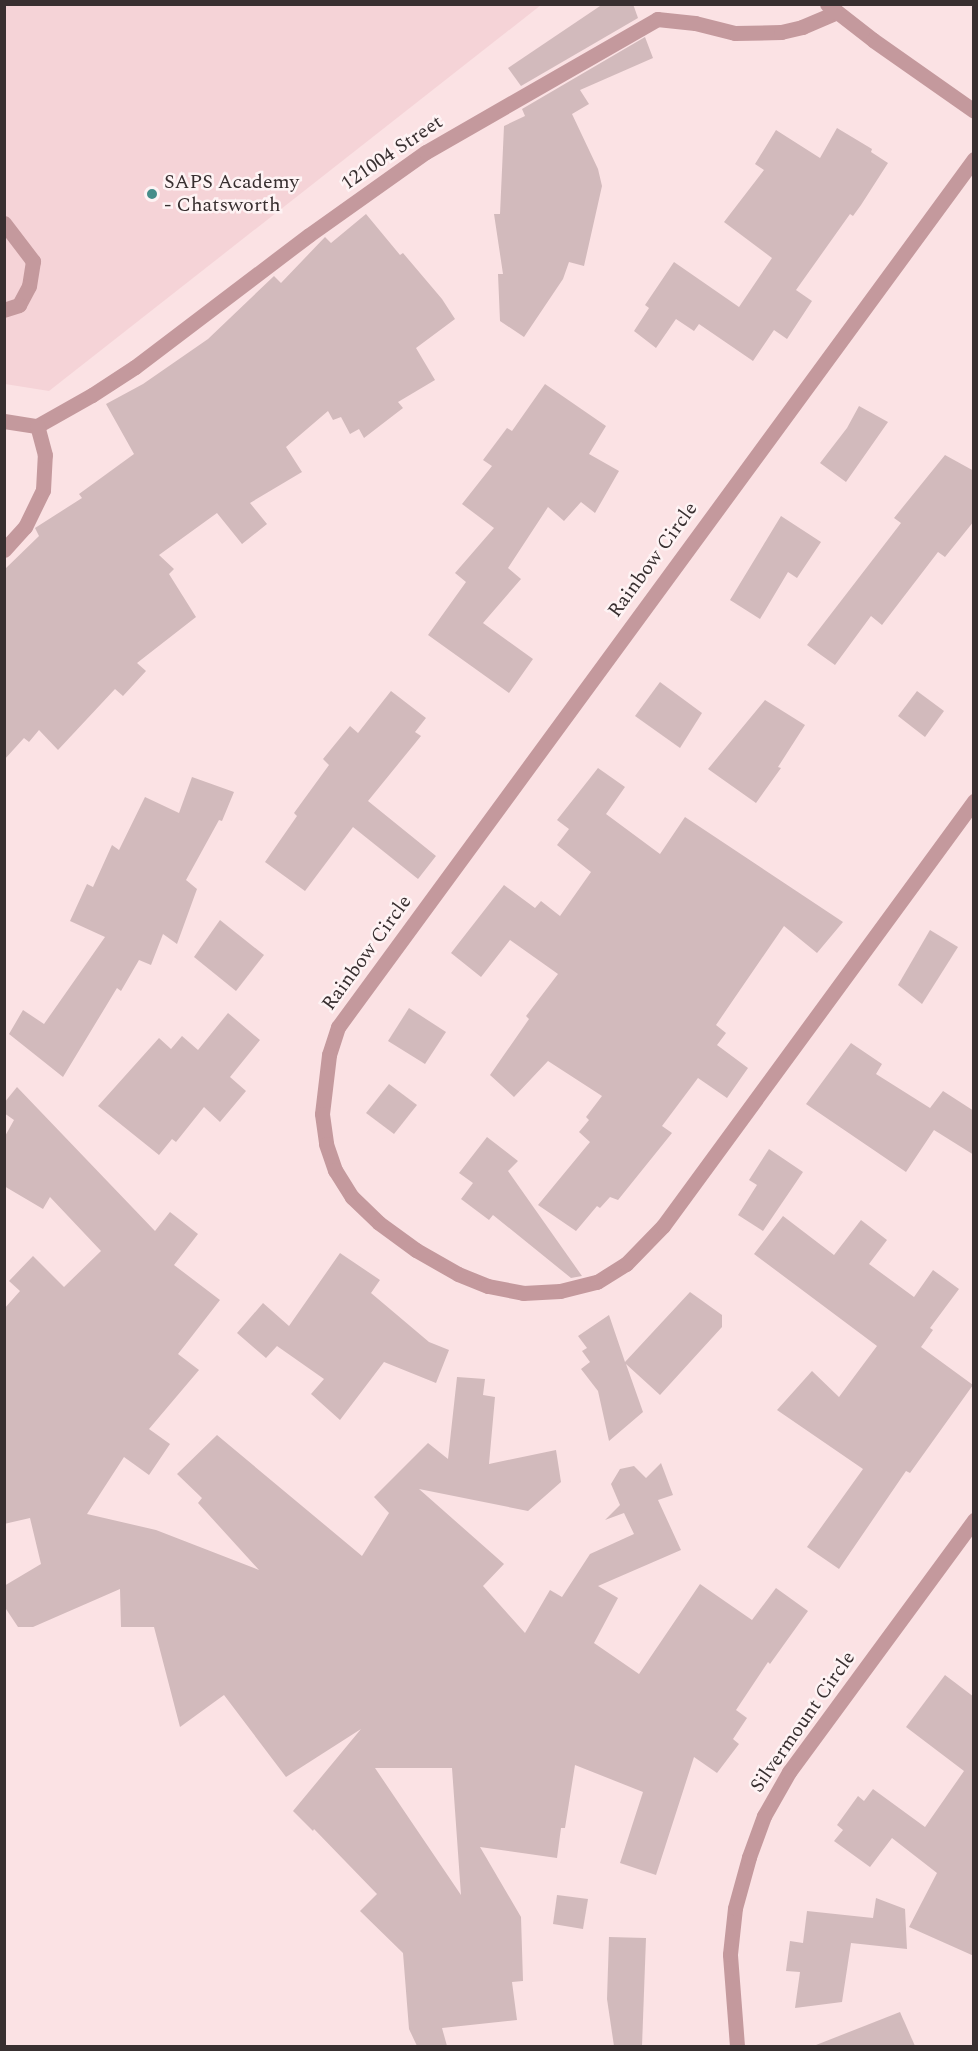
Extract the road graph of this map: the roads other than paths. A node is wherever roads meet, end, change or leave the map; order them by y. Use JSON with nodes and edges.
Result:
{"nodes":[{"id":1,"x":832,"y":8,"type":"edge"},
{"id":2,"x":974,"y":111,"type":"edge"},
{"id":3,"x":974,"y":159,"type":"edge"},
{"id":4,"x":4,"y":223,"type":"edge"},
{"id":5,"x":4,"y":310,"type":"edge"},
{"id":6,"x":4,"y":421,"type":"edge"},
{"id":7,"x":37,"y":426,"type":"junction"},
{"id":8,"x":4,"y":550,"type":"edge"},
{"id":9,"x":974,"y":801,"type":"edge"},
{"id":10,"x":974,"y":1520,"type":"edge"},
{"id":11,"x":737,"y":2046,"type":"edge"}],
"edges":[{"from":1,"to":2,"type":"street"},
{"from":1,"to":7,"type":"street","name":"121004 Street"},
{"from":3,"to":9,"type":"street","name":"Rainbow Circle"},
{"from":4,"to":5,"type":"street"},
{"from":6,"to":7,"type":"street"},
{"from":7,"to":8,"type":"street"},
{"from":10,"to":11,"type":"street","name":"Silvermount Circle"}]}
